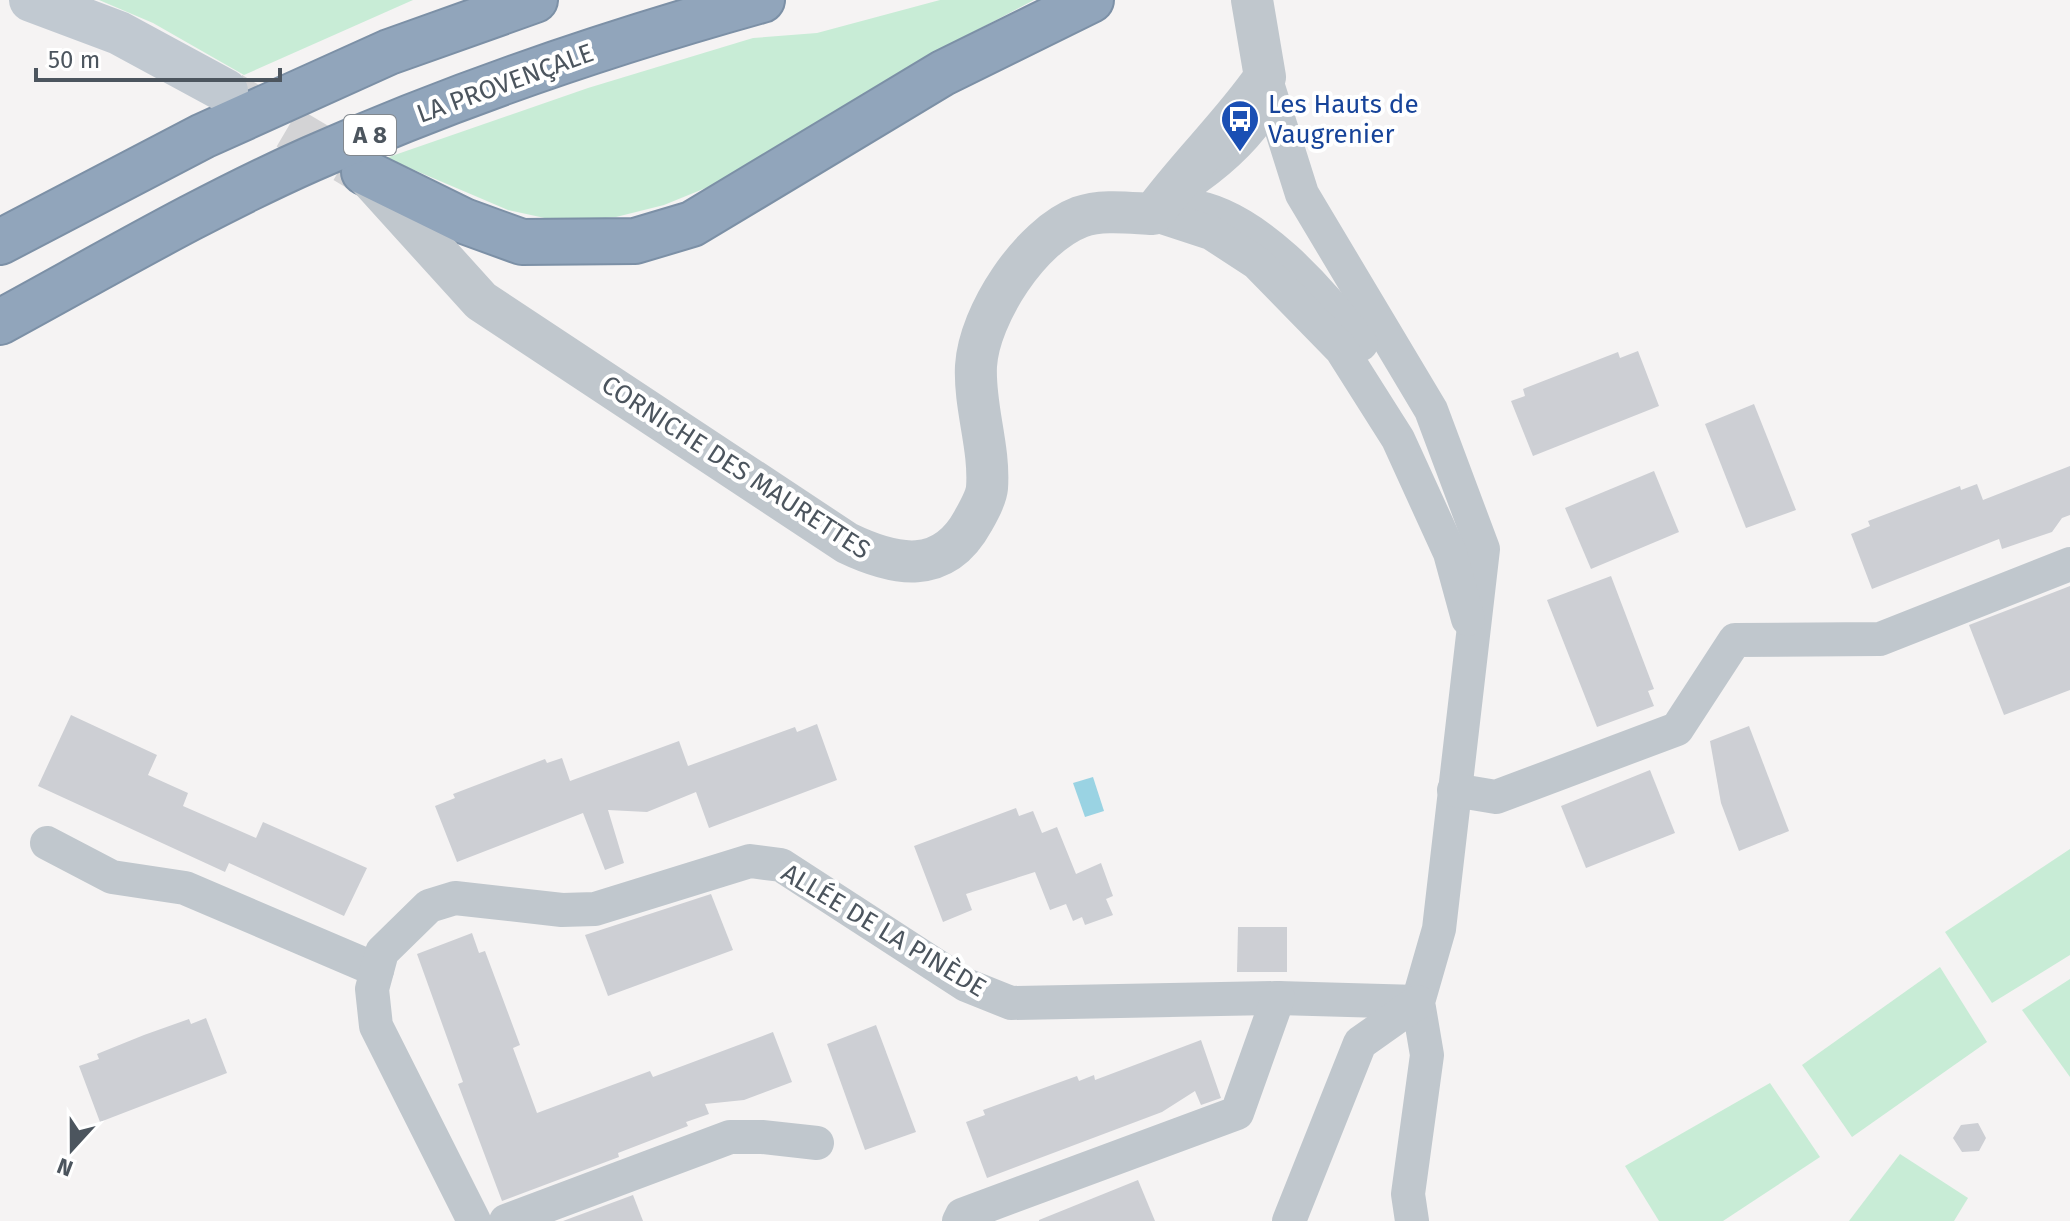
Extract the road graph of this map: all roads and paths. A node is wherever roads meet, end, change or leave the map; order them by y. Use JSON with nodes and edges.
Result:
{"nodes":[{"id":1,"x":31,"y":0,"type":"edge"},
{"id":2,"x":535,"y":0,"type":"edge"},
{"id":3,"x":762,"y":0,"type":"edge"},
{"id":4,"x":1091,"y":0,"type":"edge"},
{"id":5,"x":1252,"y":4,"type":"edge"},
{"id":6,"x":226,"y":91,"type":"tunnel mouth"},
{"id":7,"x":1270,"y":93,"type":"junction"},
{"id":8,"x":364,"y":172,"type":"joint"},
{"id":9,"x":1153,"y":214,"type":"junction"},
{"id":10,"x":0,"y":242,"type":"edge"},
{"id":11,"x":0,"y":322,"type":"edge"},
{"id":12,"x":2070,"y":564,"type":"edge"},
{"id":13,"x":1473,"y":639,"type":"junction"},
{"id":14,"x":1454,"y":790,"type":"junction"},
{"id":15,"x":47,"y":843,"type":"dead end"},
{"id":16,"x":377,"y":970,"type":"junction"},
{"id":17,"x":1278,"y":998,"type":"junction"},
{"id":18,"x":1418,"y":1002,"type":"junction"},
{"id":19,"x":817,"y":1143,"type":"dead end"},
{"id":20,"x":474,"y":1221,"type":"edge"},
{"id":21,"x":506,"y":1221,"type":"edge"},
{"id":22,"x":959,"y":1221,"type":"edge"},
{"id":23,"x":1289,"y":1221,"type":"edge"},
{"id":24,"x":1412,"y":1221,"type":"edge"}],
"edges":[{"from":1,"to":6,"type":"main road"},
{"from":2,"to":10,"type":"highway"},
{"from":3,"to":11,"type":"highway","name":"LA PROVENÇALE","number":"A 8"},
{"from":4,"to":8,"type":"highway"},
{"from":5,"to":7,"type":"street"},
{"from":7,"to":9,"type":"street"},
{"from":7,"to":13,"type":"street"},
{"from":8,"to":9,"type":"street","name":"CORNICHE DES MAURETTES"},
{"from":9,"to":13,"type":"street"},
{"from":12,"to":14,"type":"street"},
{"from":13,"to":14,"type":"street"},
{"from":14,"to":18,"type":"street"},
{"from":15,"to":16,"type":"street"},
{"from":16,"to":17,"type":"street","name":"ALLÉE DE LA PINÈDE"},
{"from":16,"to":20,"type":"street","name":"ALLÉE DE LA PINÈDE"},
{"from":17,"to":18,"type":"street","name":"ALLÉE DE LA PINÈDE"},
{"from":17,"to":22,"type":"street"},
{"from":18,"to":23,"type":"street"},
{"from":18,"to":24,"type":"street"},
{"from":19,"to":21,"type":"street"}]}
